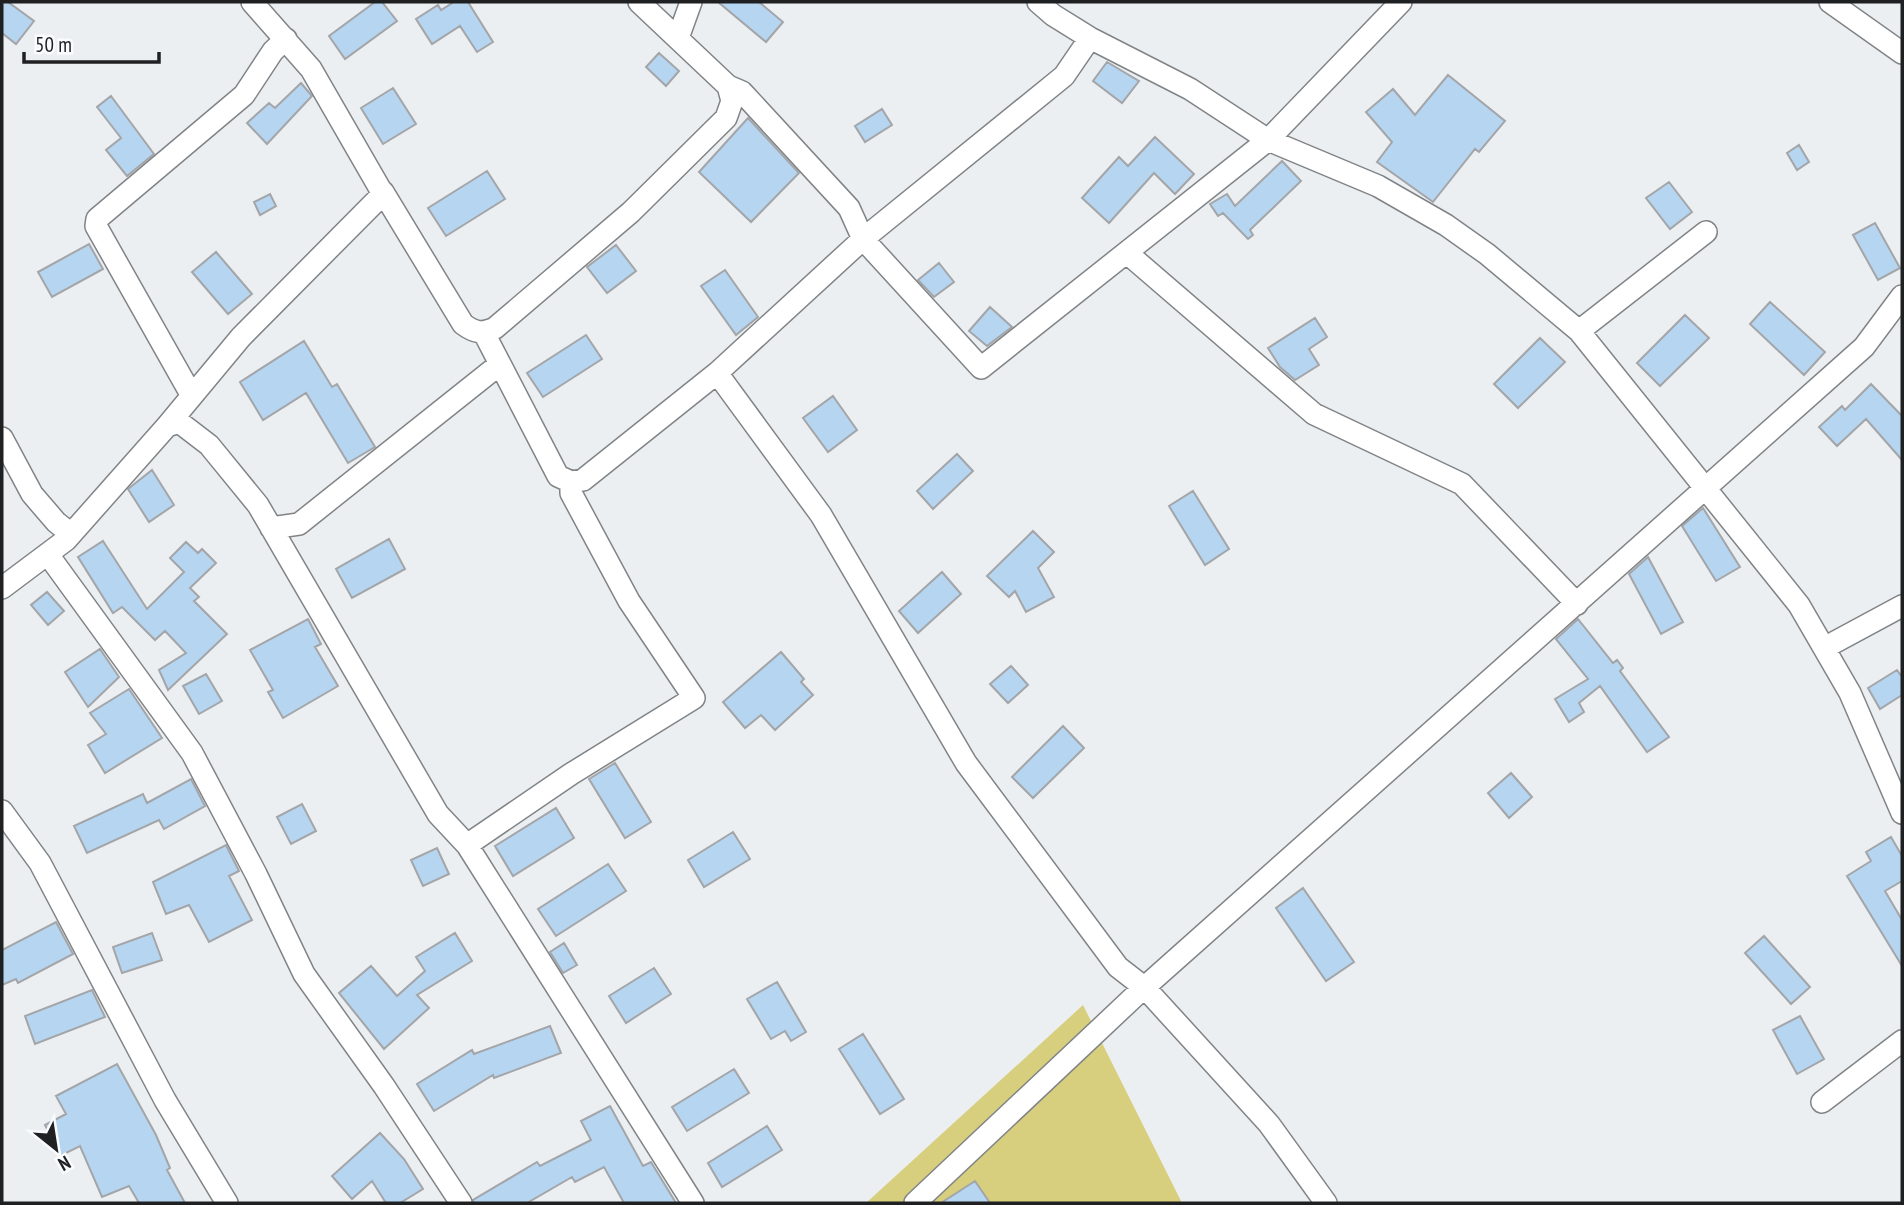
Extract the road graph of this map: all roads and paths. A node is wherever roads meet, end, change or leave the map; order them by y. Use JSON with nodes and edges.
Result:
{"nodes":[{"id":1,"x":252,"y":2,"type":"edge"},
{"id":2,"x":639,"y":2,"type":"edge"},
{"id":3,"x":691,"y":2,"type":"edge"},
{"id":4,"x":1038,"y":2,"type":"edge"},
{"id":5,"x":1401,"y":2,"type":"edge"},
{"id":6,"x":1830,"y":2,"type":"edge"},
{"id":7,"x":678,"y":38,"type":"junction"},
{"id":8,"x":1090,"y":38,"type":"junction"},
{"id":9,"x":286,"y":40,"type":"junction"},
{"id":10,"x":1902,"y":53,"type":"edge"},
{"id":11,"x":728,"y":86,"type":"junction"},
{"id":12,"x":1268,"y":140,"type":"junction"},
{"id":13,"x":383,"y":192,"type":"junction"},
{"id":14,"x":1706,"y":232,"type":"dead end"},
{"id":15,"x":863,"y":239,"type":"junction"},
{"id":16,"x":1127,"y":253,"type":"junction"},
{"id":17,"x":1902,"y":296,"type":"edge"},
{"id":18,"x":1579,"y":331,"type":"junction"},
{"id":19,"x":484,"y":333,"type":"junction"},
{"id":20,"x":500,"y":364,"type":"junction"},
{"id":21,"x":717,"y":373,"type":"junction"},
{"id":22,"x":192,"y":396,"type":"junction"},
{"id":23,"x":167,"y":426,"type":"junction"},
{"id":24,"x":2,"y":438,"type":"edge"},
{"id":25,"x":572,"y":482,"type":"junction"},
{"id":26,"x":1705,"y":490,"type":"junction"},
{"id":27,"x":271,"y":528,"type":"junction"},
{"id":28,"x":71,"y":534,"type":"junction"},
{"id":29,"x":49,"y":555,"type":"junction"},
{"id":30,"x":2,"y":588,"type":"edge"},
{"id":31,"x":1577,"y":604,"type":"junction"},
{"id":32,"x":1902,"y":606,"type":"edge"},
{"id":33,"x":1824,"y":648,"type":"junction"},
{"id":34,"x":1900,"y":804,"type":"edge"},
{"id":35,"x":2,"y":811,"type":"edge"},
{"id":36,"x":467,"y":845,"type":"junction"},
{"id":37,"x":1145,"y":988,"type":"junction"},
{"id":38,"x":1902,"y":1041,"type":"edge"},
{"id":39,"x":1822,"y":1102,"type":"dead end"},
{"id":40,"x":227,"y":1203,"type":"edge"},
{"id":41,"x":461,"y":1203,"type":"edge"},
{"id":42,"x":693,"y":1203,"type":"edge"},
{"id":43,"x":915,"y":1203,"type":"edge"},
{"id":44,"x":1326,"y":1203,"type":"edge"}],
"edges":[{"from":1,"to":9,"type":"street"},
{"from":2,"to":7,"type":"street"},
{"from":3,"to":7,"type":"street"},
{"from":4,"to":8,"type":"street"},
{"from":5,"to":12,"type":"street"},
{"from":6,"to":10,"type":"street"},
{"from":7,"to":11,"type":"street"},
{"from":8,"to":12,"type":"street"},
{"from":8,"to":15,"type":"street"},
{"from":9,"to":13,"type":"street"},
{"from":9,"to":22,"type":"street"},
{"from":11,"to":15,"type":"street"},
{"from":11,"to":19,"type":"street"},
{"from":12,"to":16,"type":"street"},
{"from":12,"to":18,"type":"street"},
{"from":13,"to":19,"type":"street"},
{"from":13,"to":22,"type":"street"},
{"from":14,"to":18,"type":"street"},
{"from":15,"to":16,"type":"street"},
{"from":15,"to":21,"type":"street"},
{"from":16,"to":31,"type":"street"},
{"from":17,"to":26,"type":"street"},
{"from":18,"to":26,"type":"street"},
{"from":19,"to":20,"type":"street"},
{"from":20,"to":25,"type":"street"},
{"from":20,"to":27,"type":"street"},
{"from":21,"to":25,"type":"street"},
{"from":21,"to":37,"type":"street"},
{"from":22,"to":23,"type":"street"},
{"from":23,"to":27,"type":"street"},
{"from":23,"to":28,"type":"street"},
{"from":24,"to":28,"type":"street"},
{"from":25,"to":36,"type":"street"},
{"from":26,"to":31,"type":"street"},
{"from":26,"to":33,"type":"street"},
{"from":27,"to":36,"type":"street"},
{"from":28,"to":29,"type":"street"},
{"from":29,"to":30,"type":"street"},
{"from":29,"to":41,"type":"street"},
{"from":31,"to":37,"type":"street"},
{"from":32,"to":33,"type":"street"},
{"from":33,"to":34,"type":"street"},
{"from":35,"to":40,"type":"street"},
{"from":36,"to":42,"type":"street"},
{"from":37,"to":43,"type":"street"},
{"from":37,"to":44,"type":"street"},
{"from":38,"to":39,"type":"street"}]}
